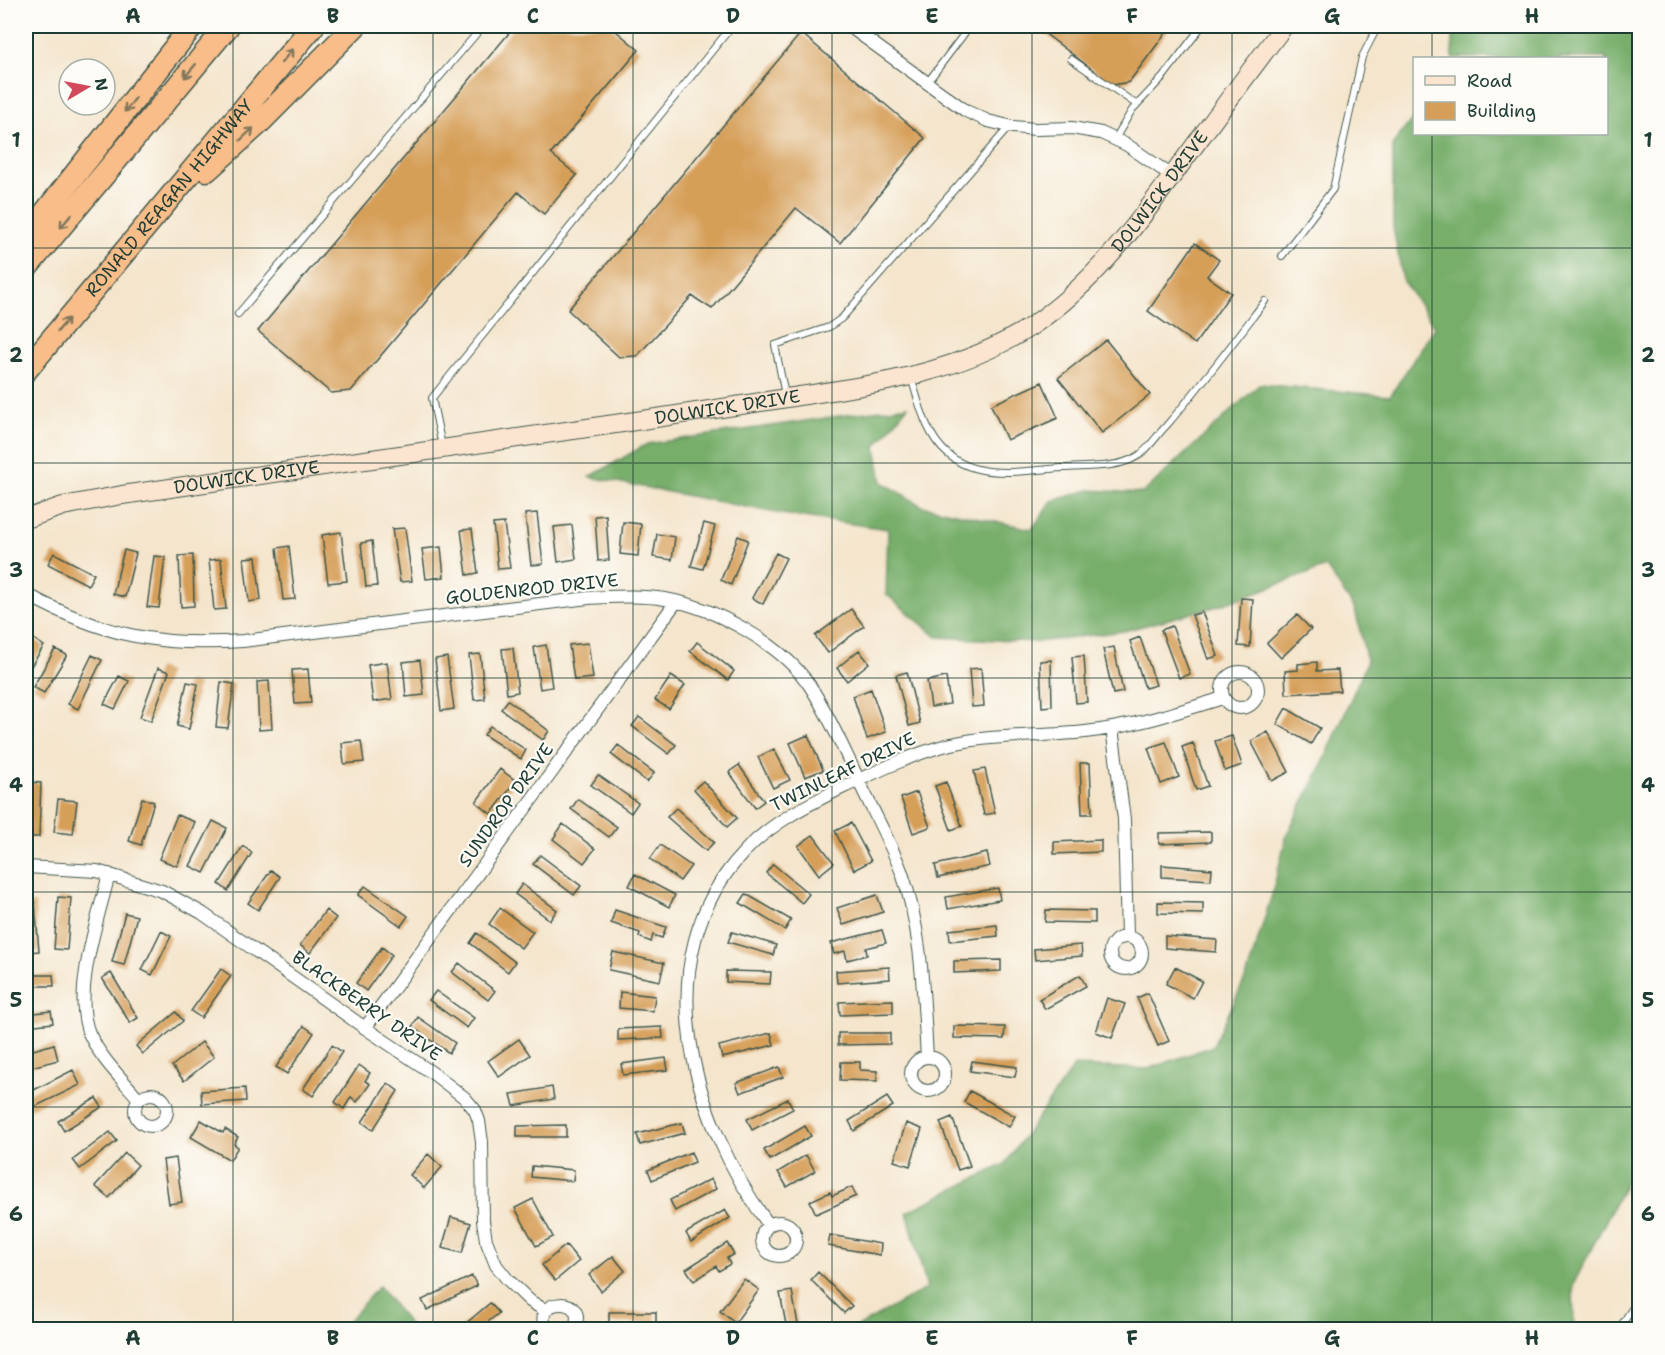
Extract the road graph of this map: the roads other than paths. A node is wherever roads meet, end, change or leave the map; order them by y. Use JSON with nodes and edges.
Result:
{"nodes":[{"id":1,"x":192,"y":26,"type":"edge"},
{"id":2,"x":228,"y":26,"type":"edge"},
{"id":3,"x":313,"y":26,"type":"edge"},
{"id":4,"x":355,"y":26,"type":"edge"},
{"id":5,"x":483,"y":26,"type":"edge"},
{"id":6,"x":732,"y":26,"type":"edge"},
{"id":7,"x":849,"y":26,"type":"edge"},
{"id":8,"x":970,"y":26,"type":"edge"},
{"id":9,"x":1202,"y":26,"type":"edge"},
{"id":10,"x":1284,"y":26,"type":"edge"},
{"id":11,"x":1378,"y":26,"type":"edge"},
{"id":12,"x":1071,"y":59,"type":"dead end"},
{"id":13,"x":927,"y":83,"type":"junction"},
{"id":14,"x":1137,"y":105,"type":"junction"},
{"id":15,"x":1009,"y":127,"type":"junction"},
{"id":16,"x":1115,"y":139,"type":"junction"},
{"id":17,"x":1172,"y":176,"type":"junction"},
{"id":18,"x":142,"y":230,"type":"junction"},
{"id":19,"x":26,"y":237,"type":"edge"},
{"id":20,"x":1282,"y":255,"type":"dead end"},
{"id":21,"x":26,"y":268,"type":"edge"},
{"id":22,"x":1265,"y":301,"type":"dead end"},
{"id":23,"x":238,"y":314,"type":"dead end"},
{"id":24,"x":26,"y":370,"type":"edge"},
{"id":25,"x":911,"y":377,"type":"junction"},
{"id":26,"x":786,"y":398,"type":"junction"},
{"id":27,"x":443,"y":448,"type":"junction"},
{"id":28,"x":26,"y":519,"type":"edge"},
{"id":29,"x":26,"y":594,"type":"edge"},
{"id":30,"x":676,"y":602,"type":"junction"},
{"id":31,"x":1223,"y":698,"type":"dead end"},
{"id":32,"x":1112,"y":728,"type":"junction"},
{"id":33,"x":858,"y":780,"type":"junction"},
{"id":34,"x":26,"y":867,"type":"edge"},
{"id":35,"x":109,"y":874,"type":"junction"},
{"id":36,"x":1126,"y":936,"type":"dead end"},
{"id":37,"x":365,"y":1028,"type":"junction"},
{"id":38,"x":927,"y":1058,"type":"dead end"},
{"id":39,"x":139,"y":1099,"type":"dead end"},
{"id":40,"x":769,"y":1225,"type":"dead end"},
{"id":41,"x":1640,"y":1297,"type":"edge"},
{"id":42,"x":546,"y":1311,"type":"junction"},
{"id":43,"x":547,"y":1329,"type":"edge"},
{"id":44,"x":573,"y":1329,"type":"edge"},
{"id":45,"x":1618,"y":1329,"type":"edge"}],
"edges":[{"from":1,"to":19,"type":"highway","one_way":true},
{"from":2,"to":21,"type":"highway","one_way":true},
{"from":18,"to":3,"type":"highway","name":"RONALD REAGAN HIGHWAY","one_way":true},
{"from":18,"to":4,"type":"highway","one_way":true},
{"from":5,"to":23,"type":"lane"},
{"from":6,"to":27,"type":"lane"},
{"from":7,"to":13,"type":"street"},
{"from":8,"to":13,"type":"lane"},
{"from":9,"to":14,"type":"lane"},
{"from":10,"to":17,"type":"main road","name":"DOLWICK DRIVE"},
{"from":11,"to":20,"type":"lane"},
{"from":12,"to":14,"type":"lane"},
{"from":13,"to":15,"type":"street"},
{"from":14,"to":16,"type":"lane"},
{"from":15,"to":16,"type":"street"},
{"from":15,"to":26,"type":"lane"},
{"from":16,"to":17,"type":"street"},
{"from":17,"to":25,"type":"main road","name":"DOLWICK DRIVE"},
{"from":24,"to":18,"type":"highway","name":"RONALD REAGAN HIGHWAY","one_way":true},
{"from":22,"to":25,"type":"lane"},
{"from":25,"to":26,"type":"main road","name":"DOLWICK DRIVE"},
{"from":26,"to":27,"type":"main road","name":"DOLWICK DRIVE"},
{"from":27,"to":28,"type":"main road","name":"DOLWICK DRIVE"},
{"from":29,"to":30,"type":"street","name":"GOLDENROD DRIVE"},
{"from":30,"to":33,"type":"street","name":"GOLDENROD DRIVE"},
{"from":30,"to":37,"type":"street","name":"SUNDROP DRIVE"},
{"from":31,"to":32,"type":"street","name":"TWINLEAF DRIVE"},
{"from":32,"to":33,"type":"street","name":"TWINLEAF DRIVE"},
{"from":32,"to":36,"type":"street"},
{"from":33,"to":38,"type":"street","name":"GOLDENROD DRIVE"},
{"from":33,"to":40,"type":"street","name":"TWINLEAF DRIVE"},
{"from":34,"to":35,"type":"street","name":"BLACKBERRY DRIVE"},
{"from":35,"to":37,"type":"street","name":"BLACKBERRY DRIVE"},
{"from":35,"to":39,"type":"street"},
{"from":37,"to":42,"type":"street","name":"BLACKBERRY DRIVE"},
{"from":41,"to":45,"type":"lane"},
{"from":42,"to":43,"type":"street"},
{"from":42,"to":44,"type":"street"}]}
